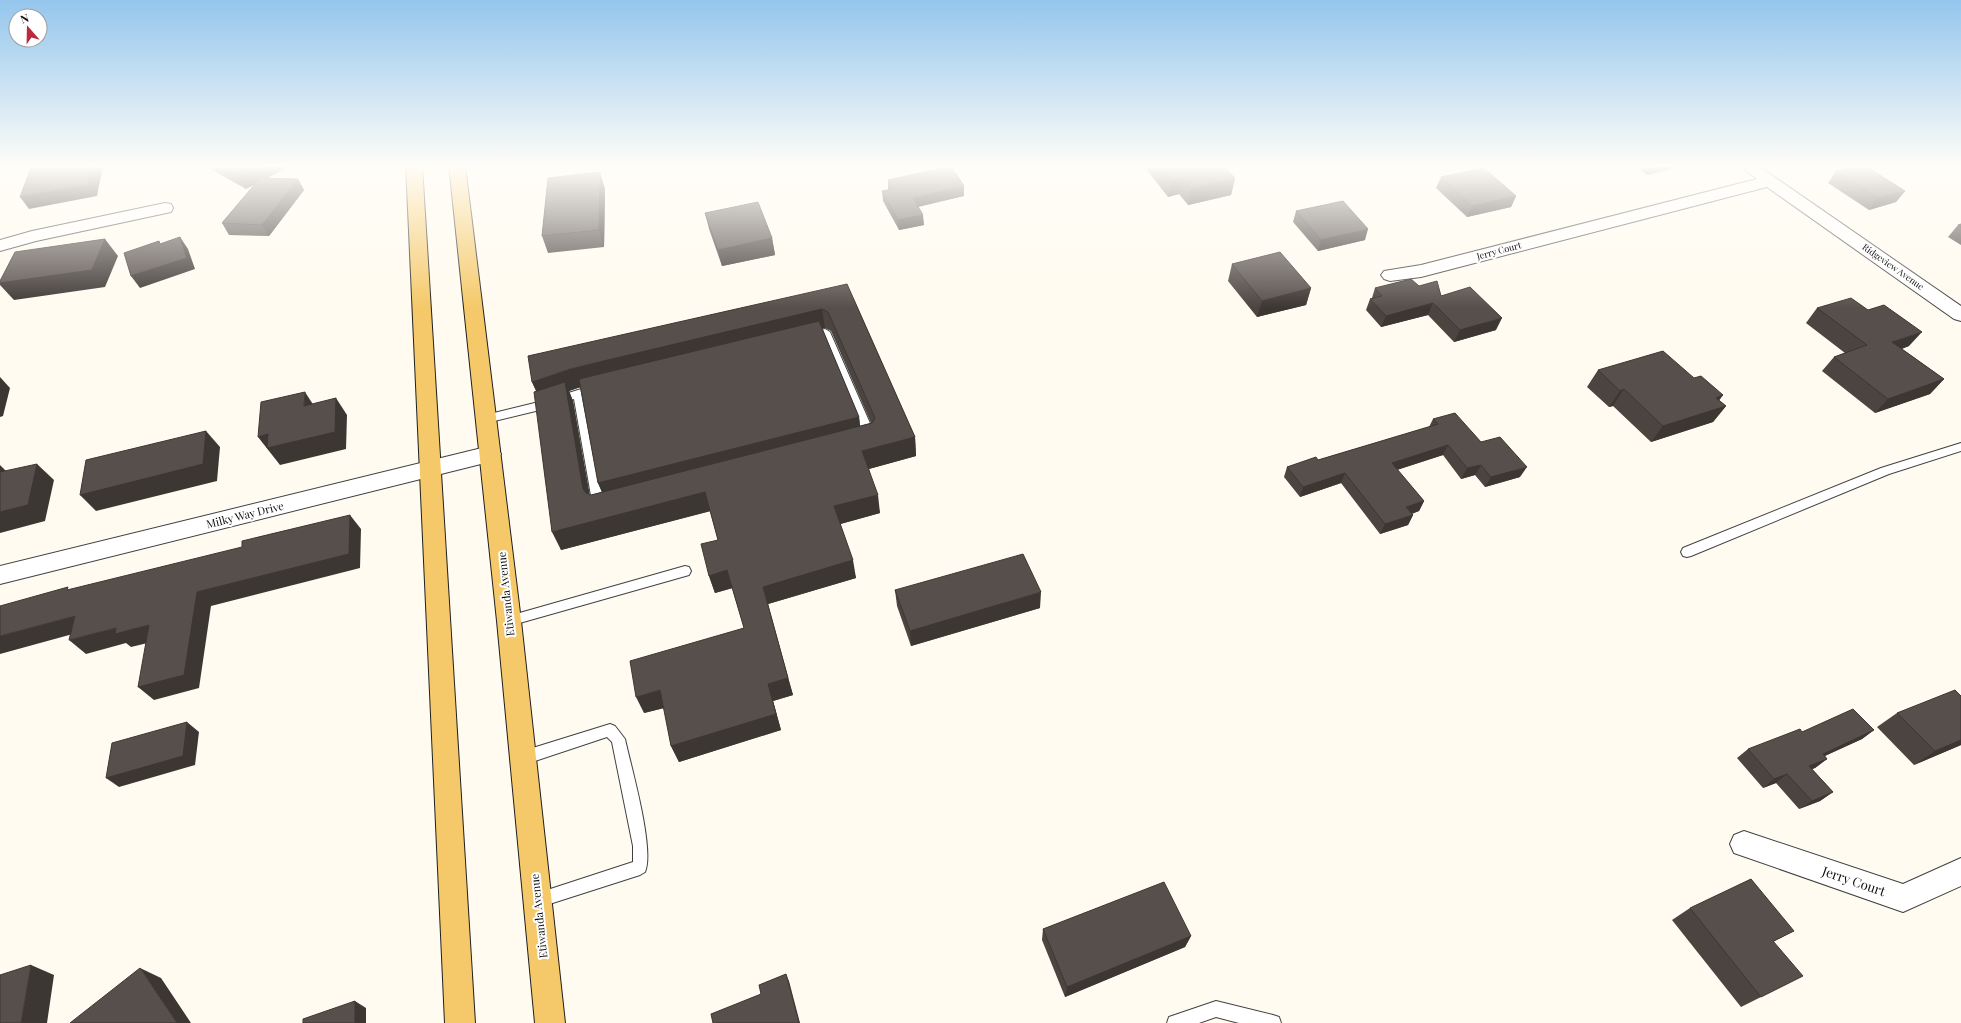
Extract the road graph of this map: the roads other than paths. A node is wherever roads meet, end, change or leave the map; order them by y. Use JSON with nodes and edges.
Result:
{"nodes":[{"id":1,"x":142,"y":213,"type":"edge"},
{"id":2,"x":417,"y":213,"type":"edge"},
{"id":3,"x":462,"y":213,"type":"edge"},
{"id":4,"x":1647,"y":213,"type":"edge"},
{"id":5,"x":1816,"y":213,"type":"edge"},
{"id":6,"x":0,"y":246,"type":"edge"},
{"id":7,"x":1390,"y":275,"type":"dead end"},
{"id":8,"x":1961,"y":314,"type":"edge"},
{"id":9,"x":794,"y":340,"type":"edge"},
{"id":10,"x":609,"y":385,"type":"edge"},
{"id":11,"x":578,"y":393,"type":"junction"},
{"id":12,"x":486,"y":419,"type":"junction"},
{"id":13,"x":855,"y":441,"type":"edge"},
{"id":14,"x":1961,"y":447,"type":"edge"},
{"id":15,"x":490,"y":454,"type":"junction"},
{"id":16,"x":430,"y":469,"type":"junction"},
{"id":17,"x":615,"y":503,"type":"edge"},
{"id":18,"x":1687,"y":552,"type":"dead end"},
{"id":19,"x":686,"y":571,"type":"dead end"},
{"id":20,"x":0,"y":575,"type":"edge"},
{"id":21,"x":509,"y":621,"type":"junction"},
{"id":22,"x":523,"y":758,"type":"junction"},
{"id":23,"x":1744,"y":844,"type":"dead end"},
{"id":24,"x":1961,"y":872,"type":"edge"},
{"id":25,"x":537,"y":900,"type":"junction"},
{"id":26,"x":460,"y":1023,"type":"edge"},
{"id":27,"x":550,"y":1023,"type":"edge"},
{"id":28,"x":1175,"y":1023,"type":"edge"},
{"id":29,"x":1273,"y":1023,"type":"edge"}],
"edges":[{"from":1,"to":6,"type":"street"},
{"from":2,"to":16,"type":"main road"},
{"from":3,"to":12,"type":"main road","name":"Etiwanda Avenue"},
{"from":4,"to":7,"type":"street","name":"Jerry Court"},
{"from":5,"to":8,"type":"street","name":"Ridgeview Avenue"},
{"from":9,"to":13,"type":"lane"},
{"from":10,"to":11,"type":"lane"},
{"from":11,"to":12,"type":"lane"},
{"from":11,"to":17,"type":"lane"},
{"from":12,"to":15,"type":"main road","name":"Etiwanda Avenue"},
{"from":14,"to":18,"type":"lane"},
{"from":15,"to":16,"type":"street","name":"Milky Way Drive"},
{"from":15,"to":21,"type":"main road","name":"Etiwanda Avenue"},
{"from":16,"to":20,"type":"street","name":"Milky Way Drive"},
{"from":16,"to":26,"type":"main road"},
{"from":19,"to":21,"type":"lane"},
{"from":21,"to":22,"type":"main road","name":"Etiwanda Avenue"},
{"from":22,"to":25,"type":"main road","name":"Etiwanda Avenue"},
{"from":22,"to":25,"type":"lane"},
{"from":23,"to":24,"type":"street","name":"Jerry Court"},
{"from":25,"to":27,"type":"main road","name":"Etiwanda Avenue"},
{"from":28,"to":29,"type":"lane"}]}
